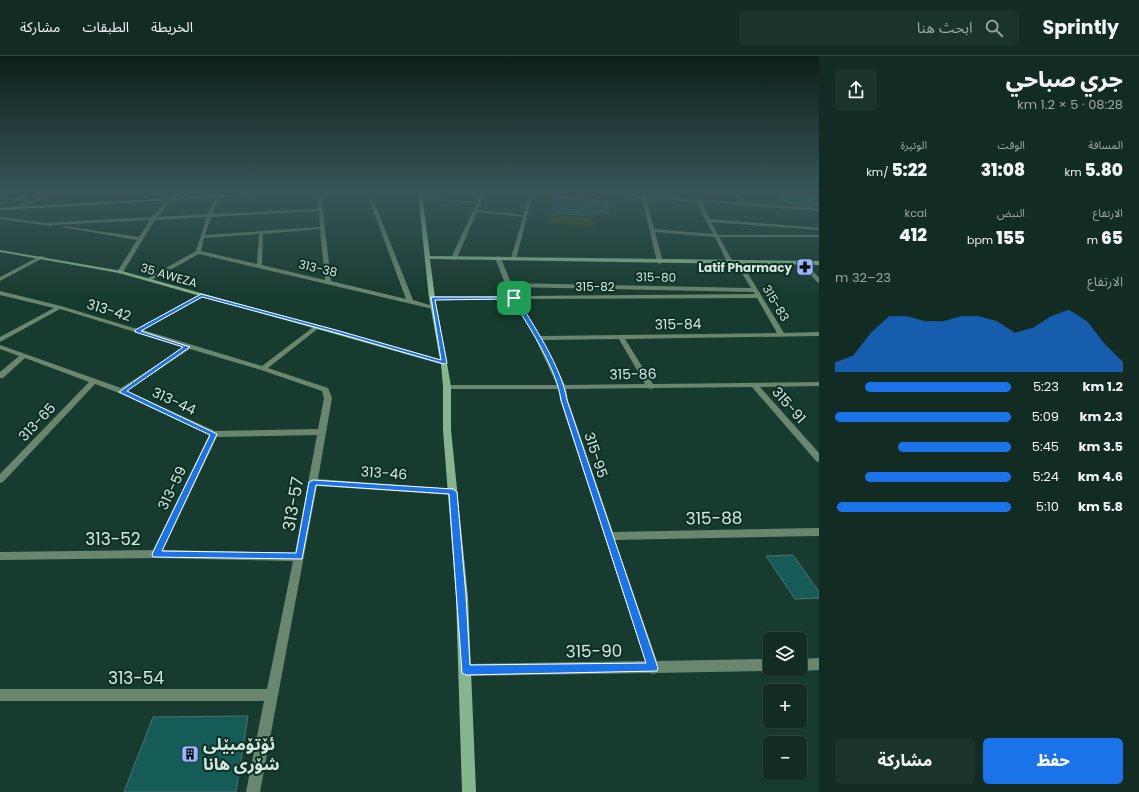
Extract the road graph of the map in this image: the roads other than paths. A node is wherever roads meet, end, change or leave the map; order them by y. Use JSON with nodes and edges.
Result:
{"nodes":[{"id":1,"x":74,"y":228,"type":"edge"},
{"id":2,"x":148,"y":228,"type":"edge"},
{"id":3,"x":206,"y":228,"type":"edge"},
{"id":4,"x":318,"y":228,"type":"edge"},
{"id":5,"x":322,"y":228,"type":"edge"},
{"id":6,"x":382,"y":228,"type":"edge"},
{"id":7,"x":423,"y":228,"type":"edge"},
{"id":8,"x":468,"y":228,"type":"edge"},
{"id":9,"x":522,"y":228,"type":"edge"},
{"id":10,"x":713,"y":228,"type":"edge"},
{"id":11,"x":652,"y":230,"type":"joint"},
{"id":12,"x":261,"y":233,"type":"junction"},
{"id":13,"x":717,"y":236,"type":"junction"},
{"id":14,"x":819,"y":236,"type":"edge"},
{"id":15,"x":203,"y":237,"type":"junction"},
{"id":16,"x":141,"y":239,"type":"junction"},
{"id":17,"x":0,"y":251,"type":"edge"},
{"id":18,"x":198,"y":252,"type":"junction"},
{"id":19,"x":42,"y":257,"type":"junction"},
{"id":20,"x":426,"y":257,"type":"junction"},
{"id":21,"x":454,"y":258,"type":"junction"},
{"id":22,"x":498,"y":258,"type":"junction"},
{"id":23,"x":514,"y":258,"type":"junction"},
{"id":24,"x":660,"y":262,"type":"junction"},
{"id":25,"x":730,"y":262,"type":"junction"},
{"id":26,"x":738,"y":262,"type":"junction"},
{"id":27,"x":803,"y":263,"type":"junction"},
{"id":28,"x":819,"y":263,"type":"edge"},
{"id":29,"x":259,"y":266,"type":"junction"},
{"id":30,"x":120,"y":272,"type":"junction"},
{"id":31,"x":0,"y":279,"type":"edge"},
{"id":32,"x":148,"y":280,"type":"junction"},
{"id":33,"x":819,"y":281,"type":"edge"},
{"id":34,"x":328,"y":282,"type":"junction"},
{"id":35,"x":508,"y":284,"type":"junction"},
{"id":36,"x":755,"y":290,"type":"junction"},
{"id":37,"x":0,"y":294,"type":"edge"},
{"id":38,"x":201,"y":296,"type":"junction"},
{"id":39,"x":759,"y":296,"type":"junction"},
{"id":40,"x":514,"y":298,"type":"junction"},
{"id":41,"x":410,"y":301,"type":"junction"},
{"id":42,"x":433,"y":302,"type":"junction"},
{"id":43,"x":59,"y":307,"type":"junction"},
{"id":44,"x":318,"y":326,"type":"junction"},
{"id":45,"x":137,"y":331,"type":"junction"},
{"id":46,"x":819,"y":334,"type":"edge"},
{"id":47,"x":782,"y":335,"type":"junction"},
{"id":48,"x":621,"y":337,"type":"junction"},
{"id":49,"x":538,"y":338,"type":"junction"},
{"id":50,"x":0,"y":340,"type":"edge"},
{"id":51,"x":0,"y":347,"type":"edge"},
{"id":52,"x":188,"y":347,"type":"junction"},
{"id":53,"x":23,"y":356,"type":"junction"},
{"id":54,"x":444,"y":363,"type":"junction"},
{"id":55,"x":263,"y":368,"type":"junction"},
{"id":56,"x":0,"y":376,"type":"edge"},
{"id":57,"x":94,"y":381,"type":"junction"},
{"id":58,"x":819,"y":384,"type":"edge"},
{"id":59,"x":755,"y":386,"type":"junction"},
{"id":60,"x":447,"y":387,"type":"junction"},
{"id":61,"x":562,"y":387,"type":"junction"},
{"id":62,"x":651,"y":387,"type":"junction"},
{"id":63,"x":325,"y":390,"type":"joint"},
{"id":64,"x":122,"y":392,"type":"junction"},
{"id":65,"x":321,"y":432,"type":"junction"},
{"id":66,"x":214,"y":434,"type":"junction"},
{"id":67,"x":819,"y":459,"type":"edge"},
{"id":68,"x":0,"y":480,"type":"edge"},
{"id":69,"x":313,"y":482,"type":"junction"},
{"id":70,"x":453,"y":492,"type":"junction"},
{"id":71,"x":819,"y":532,"type":"edge"},
{"id":72,"x":609,"y":536,"type":"junction"},
{"id":73,"x":156,"y":554,"type":"junction"},
{"id":74,"x":0,"y":556,"type":"edge"},
{"id":75,"x":299,"y":557,"type":"junction"},
{"id":76,"x":807,"y":664,"type":"edge"},
{"id":77,"x":819,"y":664,"type":"edge"},
{"id":78,"x":763,"y":665,"type":"edge"},
{"id":79,"x":653,"y":668,"type":"junction"},
{"id":80,"x":466,"y":670,"type":"junction"},
{"id":81,"x":0,"y":695,"type":"edge"},
{"id":82,"x":272,"y":695,"type":"junction"},
{"id":83,"x":253,"y":792,"type":"edge"},
{"id":84,"x":469,"y":792,"type":"edge"}],
"edges":[{"from":1,"to":16,"type":"street"},
{"from":2,"to":16,"type":"street"},
{"from":3,"to":15,"type":"street"},
{"from":4,"to":12,"type":"street"},
{"from":5,"to":34,"type":"street"},
{"from":6,"to":41,"type":"street"},
{"from":7,"to":20,"type":"street"},
{"from":8,"to":21,"type":"street"},
{"from":9,"to":23,"type":"street"},
{"from":10,"to":13,"type":"street"},
{"from":11,"to":13,"type":"street"},
{"from":11,"to":24,"type":"street"},
{"from":12,"to":15,"type":"street"},
{"from":12,"to":29,"type":"street"},
{"from":13,"to":14,"type":"street"},
{"from":13,"to":25,"type":"street"},
{"from":15,"to":18,"type":"street"},
{"from":16,"to":30,"type":"street"},
{"from":17,"to":19,"type":"street","name":"35 AWEZA"},
{"from":18,"to":29,"type":"street","name":"313-38"},
{"from":18,"to":32,"type":"street"},
{"from":19,"to":30,"type":"street","name":"35 AWEZA"},
{"from":19,"to":31,"type":"street"},
{"from":20,"to":21,"type":"street"},
{"from":20,"to":42,"type":"street"},
{"from":21,"to":22,"type":"street"},
{"from":22,"to":23,"type":"street"},
{"from":22,"to":35,"type":"street","name":"315-95"},
{"from":23,"to":24,"type":"street"},
{"from":24,"to":25,"type":"street"},
{"from":25,"to":26,"type":"street"},
{"from":26,"to":27,"type":"street"},
{"from":26,"to":36,"type":"street","name":"315-83"},
{"from":27,"to":28,"type":"street"},
{"from":27,"to":33,"type":"street"},
{"from":29,"to":34,"type":"street","name":"313-38"},
{"from":30,"to":32,"type":"street","name":"35 AWEZA"},
{"from":32,"to":38,"type":"street","name":"35 AWEZA"},
{"from":34,"to":41,"type":"street","name":"313-38"},
{"from":35,"to":36,"type":"street","name":"315-80"},
{"from":35,"to":40,"type":"street","name":"315-95"},
{"from":36,"to":39,"type":"street","name":"315-83"},
{"from":37,"to":43,"type":"street","name":"313-42"},
{"from":38,"to":44,"type":"street","name":"35 AWEZA"},
{"from":38,"to":45,"type":"street"},
{"from":39,"to":40,"type":"street","name":"315-82"},
{"from":39,"to":47,"type":"street","name":"315-83"},
{"from":40,"to":42,"type":"street","name":"315-82"},
{"from":40,"to":49,"type":"street","name":"315-95"},
{"from":41,"to":42,"type":"street","name":"313-38"},
{"from":42,"to":54,"type":"street"},
{"from":43,"to":45,"type":"street","name":"313-42"},
{"from":43,"to":50,"type":"street"},
{"from":44,"to":54,"type":"street","name":"35 AWEZA"},
{"from":44,"to":55,"type":"street"},
{"from":45,"to":52,"type":"street","name":"313-42"},
{"from":46,"to":47,"type":"street","name":"315-84"},
{"from":47,"to":48,"type":"street","name":"315-84"},
{"from":48,"to":49,"type":"street","name":"315-84"},
{"from":48,"to":62,"type":"street"},
{"from":49,"to":61,"type":"street","name":"315-95"},
{"from":51,"to":53,"type":"street","name":"313-44"},
{"from":52,"to":55,"type":"street","name":"313-42"},
{"from":52,"to":64,"type":"street"},
{"from":53,"to":56,"type":"street"},
{"from":53,"to":57,"type":"street","name":"313-44"},
{"from":54,"to":60,"type":"street"},
{"from":55,"to":63,"type":"street","name":"313-42"},
{"from":57,"to":64,"type":"street","name":"313-44"},
{"from":57,"to":68,"type":"street","name":"313-65"},
{"from":58,"to":59,"type":"street","name":"315-86"},
{"from":59,"to":62,"type":"street","name":"315-86"},
{"from":59,"to":67,"type":"street","name":"315-91"},
{"from":60,"to":61,"type":"street","name":"315-86"},
{"from":60,"to":70,"type":"street"},
{"from":61,"to":62,"type":"street","name":"315-86"},
{"from":61,"to":72,"type":"street","name":"315-95"},
{"from":63,"to":65,"type":"street","name":"313-57"},
{"from":64,"to":66,"type":"street","name":"313-44"},
{"from":65,"to":66,"type":"street","name":"313-44"},
{"from":65,"to":69,"type":"street","name":"313-57"},
{"from":66,"to":73,"type":"street","name":"313-59"},
{"from":69,"to":70,"type":"street","name":"313-46"},
{"from":69,"to":75,"type":"street","name":"313-57"},
{"from":70,"to":80,"type":"street"},
{"from":71,"to":72,"type":"street","name":"315-88"},
{"from":72,"to":79,"type":"street","name":"315-95"},
{"from":73,"to":74,"type":"street","name":"313-52"},
{"from":73,"to":75,"type":"street","name":"313-52"},
{"from":75,"to":82,"type":"street","name":"313-57"},
{"from":76,"to":77,"type":"street"},
{"from":78,"to":79,"type":"street","name":"315-90"},
{"from":79,"to":80,"type":"street","name":"315-90"},
{"from":80,"to":84,"type":"street"},
{"from":81,"to":82,"type":"street","name":"313-54"},
{"from":82,"to":83,"type":"street","name":"313-57"}]}
